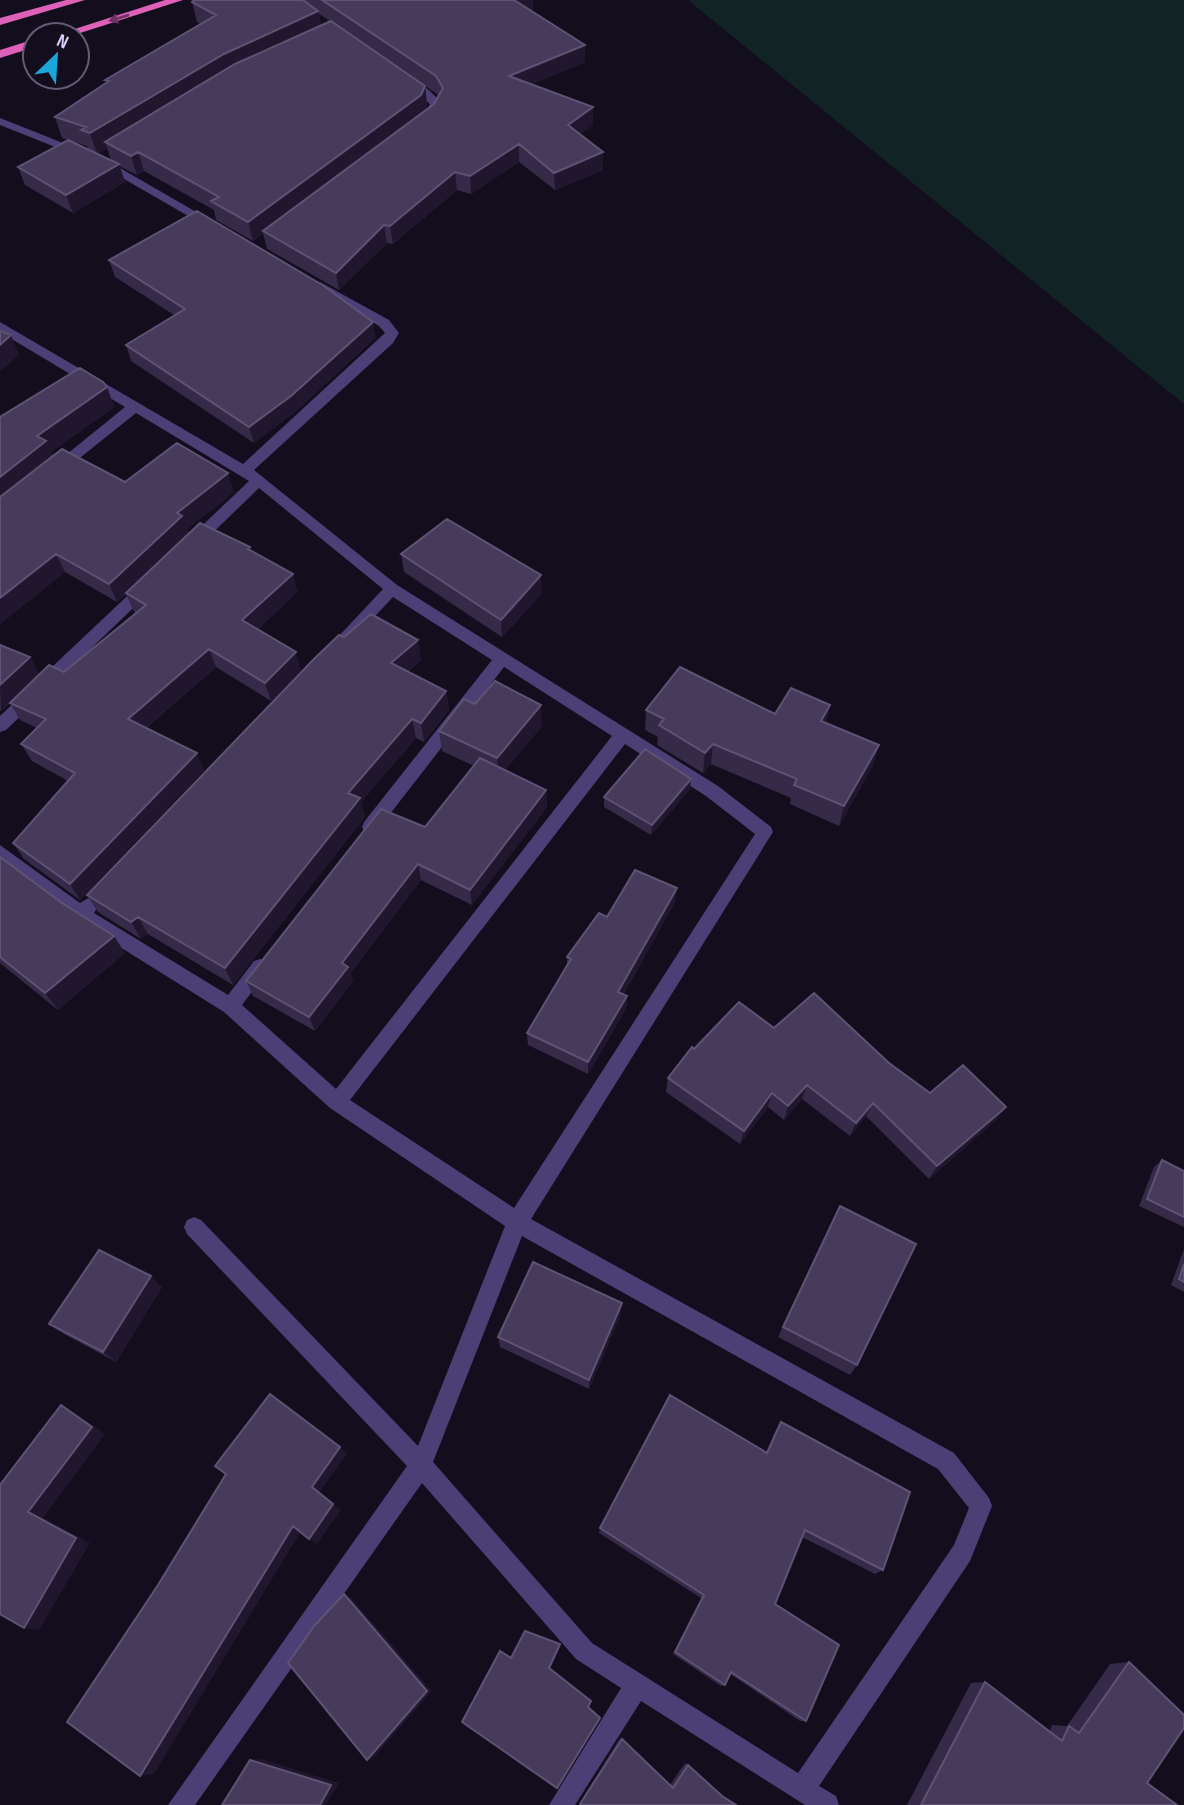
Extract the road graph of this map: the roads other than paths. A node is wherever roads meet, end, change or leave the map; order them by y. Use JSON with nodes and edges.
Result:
{"nodes":[{"id":1,"x":79,"y":0,"type":"edge"},
{"id":2,"x":177,"y":0,"type":"edge"},
{"id":3,"x":0,"y":22,"type":"edge"},
{"id":4,"x":91,"y":26,"type":"edge"},
{"id":5,"x":21,"y":47,"type":"edge"},
{"id":6,"x":0,"y":54,"type":"edge"},
{"id":7,"x":400,"y":76,"type":"edge"},
{"id":8,"x":0,"y":121,"type":"edge"},
{"id":9,"x":419,"y":126,"type":"edge"},
{"id":10,"x":230,"y":235,"type":"edge"},
{"id":11,"x":313,"y":282,"type":"edge"},
{"id":12,"x":0,"y":326,"type":"edge"},
{"id":13,"x":135,"y":406,"type":"junction"},
{"id":14,"x":252,"y":476,"type":"junction"},
{"id":15,"x":41,"y":481,"type":"edge"},
{"id":16,"x":179,"y":556,"type":"edge"},
{"id":17,"x":159,"y":575,"type":"edge"},
{"id":18,"x":392,"y":589,"type":"junction"},
{"id":19,"x":326,"y":658,"type":"edge"},
{"id":20,"x":502,"y":659,"type":"junction"},
{"id":21,"x":0,"y":726,"type":"edge"},
{"id":22,"x":623,"y":734,"type":"junction"},
{"id":23,"x":358,"y":843,"type":"edge"},
{"id":24,"x":0,"y":852,"type":"edge"},
{"id":25,"x":100,"y":894,"type":"edge"},
{"id":26,"x":81,"y":914,"type":"junction"},
{"id":27,"x":273,"y":951,"type":"edge"},
{"id":28,"x":230,"y":1006,"type":"junction"},
{"id":29,"x":337,"y":1102,"type":"junction"},
{"id":30,"x":517,"y":1222,"type":"junction"},
{"id":31,"x":194,"y":1227,"type":"dead end"},
{"id":32,"x":421,"y":1465,"type":"junction"},
{"id":33,"x":637,"y":1685,"type":"junction"},
{"id":34,"x":802,"y":1789,"type":"junction"},
{"id":35,"x":180,"y":1805,"type":"edge"},
{"id":36,"x":561,"y":1805,"type":"edge"},
{"id":37,"x":827,"y":1805,"type":"edge"}],
"edges":[{"from":1,"to":3,"type":"highway"},
{"from":2,"to":4,"type":"highway","one_way":true},
{"from":5,"to":6,"type":"highway"},
{"from":7,"to":9,"type":"street"},
{"from":8,"to":10,"type":"street"},
{"from":11,"to":14,"type":"street"},
{"from":12,"to":13,"type":"street"},
{"from":13,"to":14,"type":"street"},
{"from":13,"to":15,"type":"street"},
{"from":14,"to":16,"type":"street"},
{"from":14,"to":18,"type":"street"},
{"from":17,"to":21,"type":"street"},
{"from":18,"to":19,"type":"street"},
{"from":18,"to":20,"type":"street"},
{"from":20,"to":22,"type":"street"},
{"from":20,"to":23,"type":"street"},
{"from":22,"to":29,"type":"street"},
{"from":22,"to":30,"type":"street"},
{"from":24,"to":26,"type":"street"},
{"from":25,"to":26,"type":"street"},
{"from":26,"to":28,"type":"street"},
{"from":27,"to":28,"type":"street"},
{"from":28,"to":29,"type":"street"},
{"from":29,"to":30,"type":"street"},
{"from":30,"to":32,"type":"street"},
{"from":30,"to":34,"type":"street"},
{"from":31,"to":32,"type":"street"},
{"from":32,"to":33,"type":"street"},
{"from":32,"to":35,"type":"street"},
{"from":33,"to":34,"type":"street"},
{"from":33,"to":36,"type":"street"},
{"from":34,"to":37,"type":"street"}]}
